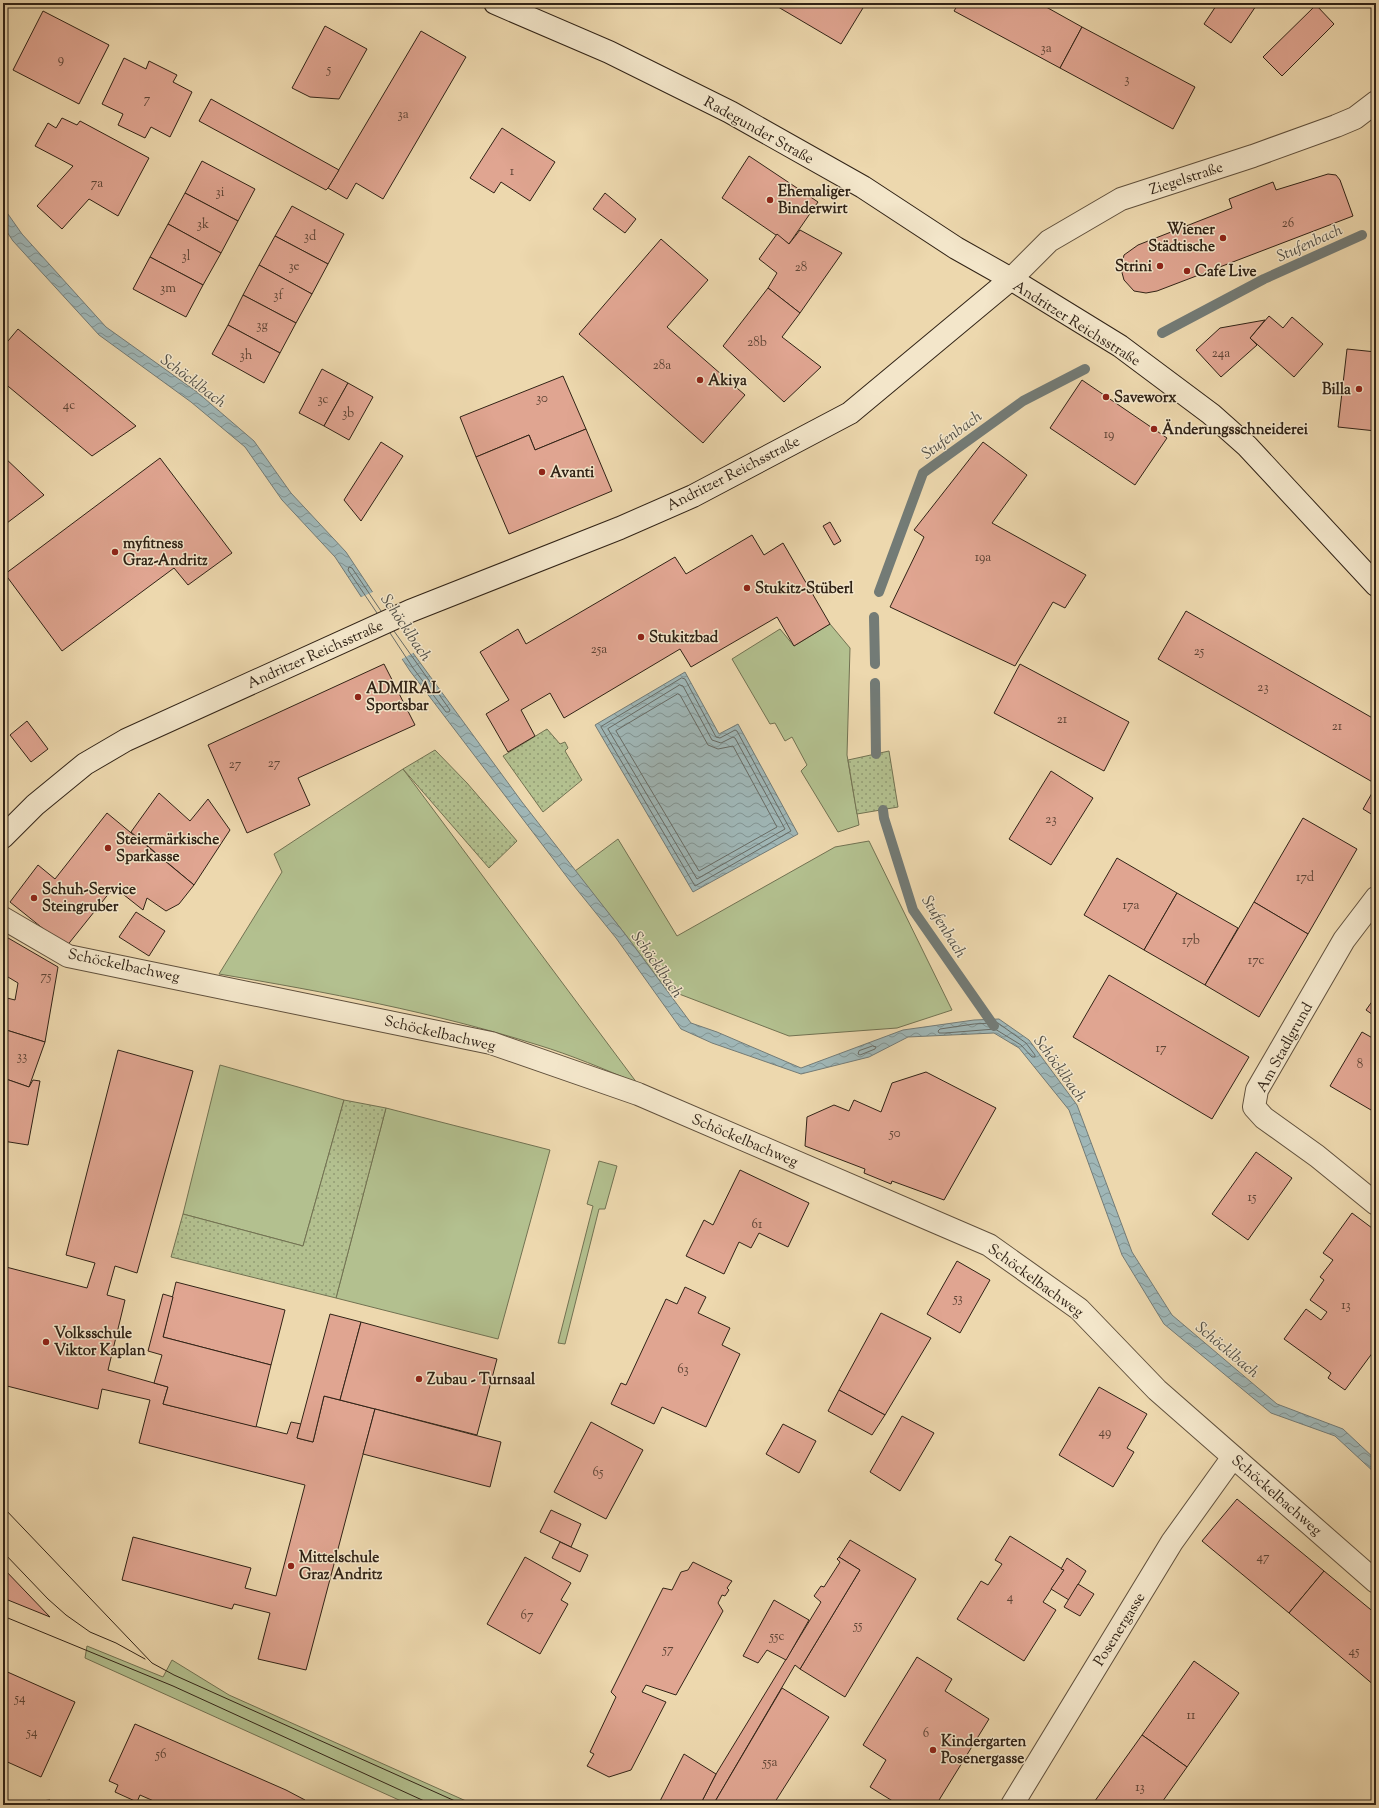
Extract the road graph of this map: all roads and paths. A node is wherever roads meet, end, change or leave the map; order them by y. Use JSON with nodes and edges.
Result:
{"nodes":[{"id":1,"x":496,"y":3,"type":"edge"},
{"id":2,"x":1376,"y":102,"type":"edge"},
{"id":3,"x":1011,"y":279,"type":"junction"},
{"id":4,"x":1376,"y":585,"type":"edge"},
{"id":5,"x":3,"y":837,"type":"edge"},
{"id":6,"x":1376,"y":898,"type":"edge"},
{"id":7,"x":3,"y":918,"type":"edge"},
{"id":8,"x":1376,"y":1204,"type":"edge"},
{"id":9,"x":1233,"y":1457,"type":"junction"},
{"id":10,"x":1376,"y":1582,"type":"edge"},
{"id":11,"x":1012,"y":1805,"type":"edge"}],
"edges":[{"from":1,"to":3,"type":"street","name":"Radegunder Straße"},
{"from":2,"to":3,"type":"street","name":"Ziegelstraße"},
{"from":3,"to":4,"type":"street","name":"Andritzer Reichsstraße"},
{"from":3,"to":5,"type":"street","name":"Andritzer Reichsstraße"},
{"from":6,"to":8,"type":"street","name":"Am Stadlgrund"},
{"from":7,"to":9,"type":"street","name":"Schöckelbachweg"},
{"from":9,"to":10,"type":"street","name":"Schöckelbachweg"},
{"from":9,"to":11,"type":"street","name":"Posenergasse"}]}
